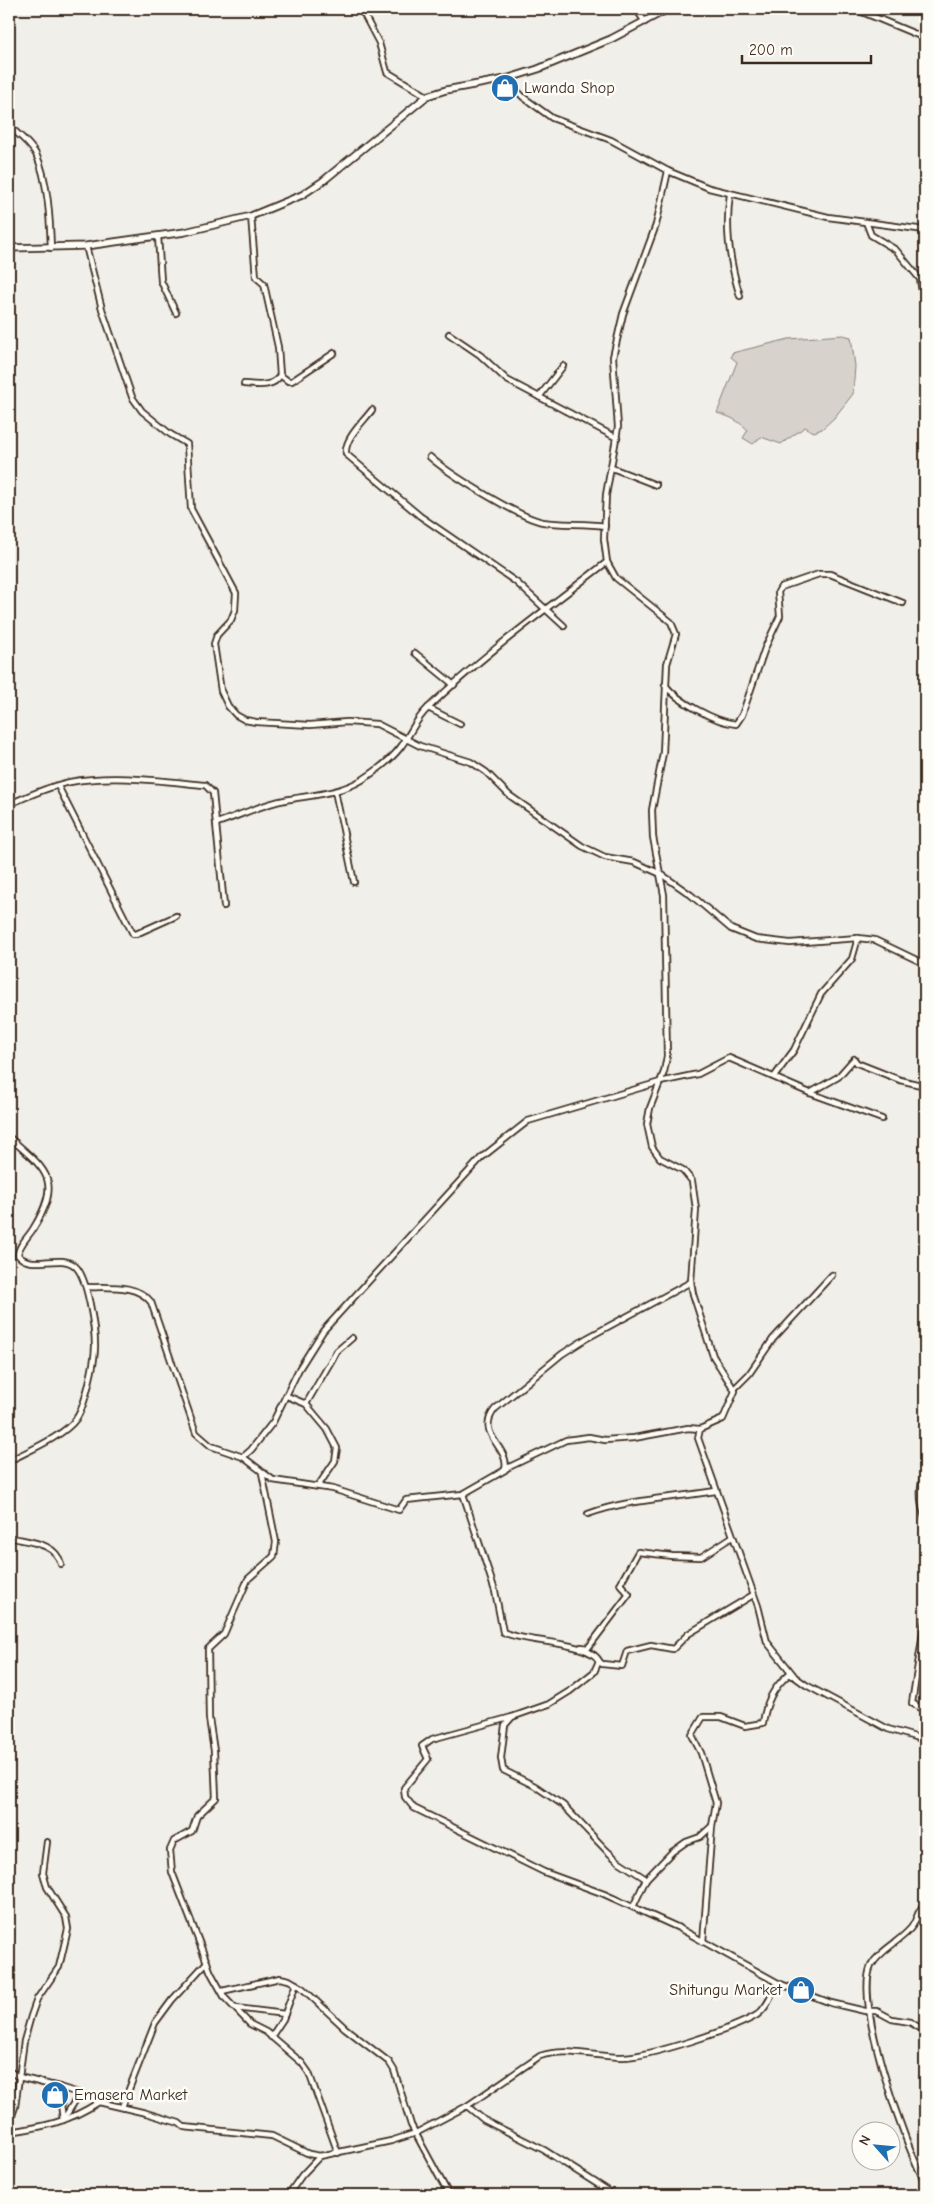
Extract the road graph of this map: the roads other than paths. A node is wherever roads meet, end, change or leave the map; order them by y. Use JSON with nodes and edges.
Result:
{"nodes":[{"id":1,"x":360,"y":9,"type":"edge"},
{"id":2,"x":636,"y":9,"type":"edge"},
{"id":3,"x":668,"y":9,"type":"edge"},
{"id":4,"x":855,"y":9,"type":"edge"},
{"id":5,"x":645,"y":22,"type":"junction"},
{"id":6,"x":925,"y":38,"type":"edge"},
{"id":7,"x":506,"y":79,"type":"junction"},
{"id":8,"x":427,"y":96,"type":"junction"},
{"id":9,"x":9,"y":126,"type":"edge"},
{"id":10,"x":668,"y":171,"type":"junction"},
{"id":11,"x":730,"y":194,"type":"junction"},
{"id":12,"x":251,"y":216,"type":"junction"},
{"id":13,"x":866,"y":222,"type":"junction"},
{"id":14,"x":925,"y":230,"type":"edge"},
{"id":15,"x":158,"y":236,"type":"junction"},
{"id":16,"x":86,"y":246,"type":"junction"},
{"id":17,"x":9,"y":248,"type":"edge"},
{"id":18,"x":50,"y":248,"type":"junction"},
{"id":19,"x":740,"y":296,"type":"dead end"},
{"id":20,"x":925,"y":310,"type":"edge"},
{"id":21,"x":176,"y":313,"type":"dead end"},
{"id":22,"x":449,"y":334,"type":"dead end"},
{"id":23,"x":334,"y":353,"type":"dead end"},
{"id":24,"x":564,"y":366,"type":"dead end"},
{"id":25,"x":280,"y":375,"type":"junction"},
{"id":26,"x":244,"y":384,"type":"dead end"},
{"id":27,"x":539,"y":397,"type":"junction"},
{"id":28,"x":372,"y":410,"type":"dead end"},
{"id":29,"x":617,"y":438,"type":"junction"},
{"id":30,"x":430,"y":457,"type":"dead end"},
{"id":31,"x":612,"y":468,"type":"junction"},
{"id":32,"x":656,"y":485,"type":"dead end"},
{"id":33,"x":605,"y":526,"type":"junction"},
{"id":34,"x":607,"y":562,"type":"junction"},
{"id":35,"x":903,"y":604,"type":"dead end"},
{"id":36,"x":546,"y":608,"type":"junction"},
{"id":37,"x":564,"y":626,"type":"dead end"},
{"id":38,"x":415,"y":653,"type":"dead end"},
{"id":39,"x":454,"y":685,"type":"junction"},
{"id":40,"x":665,"y":685,"type":"junction"},
{"id":41,"x":428,"y":708,"type":"junction"},
{"id":42,"x":460,"y":724,"type":"dead end"},
{"id":43,"x":406,"y":737,"type":"junction"},
{"id":44,"x":58,"y":786,"type":"junction"},
{"id":45,"x":335,"y":791,"type":"junction"},
{"id":46,"x":9,"y":804,"type":"edge"},
{"id":47,"x":217,"y":823,"type":"junction"},
{"id":48,"x":661,"y":874,"type":"junction"},
{"id":49,"x":354,"y":882,"type":"dead end"},
{"id":50,"x":224,"y":906,"type":"dead end"},
{"id":51,"x":176,"y":916,"type":"dead end"},
{"id":52,"x":858,"y":938,"type":"junction"},
{"id":53,"x":925,"y":964,"type":"edge"},
{"id":54,"x":774,"y":1077,"type":"junction"},
{"id":55,"x":660,"y":1082,"type":"junction"},
{"id":56,"x":925,"y":1086,"type":"edge"},
{"id":57,"x":810,"y":1093,"type":"junction"},
{"id":58,"x":882,"y":1119,"type":"dead end"},
{"id":59,"x":9,"y":1136,"type":"edge"},
{"id":60,"x":832,"y":1275,"type":"dead end"},
{"id":61,"x":691,"y":1282,"type":"junction"},
{"id":62,"x":86,"y":1287,"type":"junction"},
{"id":63,"x":352,"y":1338,"type":"dead end"},
{"id":64,"x":735,"y":1388,"type":"junction"},
{"id":65,"x":287,"y":1396,"type":"junction"},
{"id":66,"x":306,"y":1404,"type":"junction"},
{"id":67,"x":700,"y":1429,"type":"junction"},
{"id":68,"x":243,"y":1456,"type":"junction"},
{"id":69,"x":9,"y":1461,"type":"edge"},
{"id":70,"x":504,"y":1470,"type":"junction"},
{"id":71,"x":925,"y":1470,"type":"edge"},
{"id":72,"x":262,"y":1474,"type":"junction"},
{"id":73,"x":318,"y":1486,"type":"junction"},
{"id":74,"x":716,"y":1491,"type":"junction"},
{"id":75,"x":463,"y":1494,"type":"junction"},
{"id":76,"x":588,"y":1514,"type":"dead end"},
{"id":77,"x":925,"y":1517,"type":"edge"},
{"id":78,"x":9,"y":1537,"type":"edge"},
{"id":79,"x":732,"y":1537,"type":"junction"},
{"id":80,"x":61,"y":1564,"type":"dead end"},
{"id":81,"x":754,"y":1595,"type":"junction"},
{"id":82,"x":925,"y":1620,"type":"edge"},
{"id":83,"x":577,"y":1648,"type":"junction"},
{"id":84,"x":600,"y":1661,"type":"junction"},
{"id":85,"x":795,"y":1677,"type":"junction"},
{"id":86,"x":925,"y":1711,"type":"edge"},
{"id":87,"x":512,"y":1717,"type":"junction"},
{"id":88,"x":925,"y":1740,"type":"edge"},
{"id":89,"x":712,"y":1826,"type":"junction"},
{"id":90,"x":47,"y":1842,"type":"dead end"},
{"id":91,"x":646,"y":1879,"type":"junction"},
{"id":92,"x":925,"y":1904,"type":"edge"},
{"id":93,"x":633,"y":1907,"type":"junction"},
{"id":94,"x":703,"y":1942,"type":"junction"},
{"id":95,"x":207,"y":1962,"type":"junction"},
{"id":96,"x":778,"y":1983,"type":"junction"},
{"id":97,"x":296,"y":1984,"type":"junction"},
{"id":98,"x":222,"y":1991,"type":"junction"},
{"id":99,"x":233,"y":2006,"type":"junction"},
{"id":100,"x":869,"y":2011,"type":"junction"},
{"id":101,"x":285,"y":2014,"type":"junction"},
{"id":102,"x":925,"y":2031,"type":"edge"},
{"id":103,"x":272,"y":2037,"type":"junction"},
{"id":104,"x":9,"y":2071,"type":"edge"},
{"id":105,"x":19,"y":2077,"type":"junction"},
{"id":106,"x":60,"y":2087,"type":"junction"},
{"id":107,"x":80,"y":2093,"type":"junction"},
{"id":108,"x":99,"y":2102,"type":"junction"},
{"id":109,"x":467,"y":2106,"type":"junction"},
{"id":110,"x":122,"y":2107,"type":"junction"},
{"id":111,"x":62,"y":2120,"type":"junction"},
{"id":112,"x":9,"y":2132,"type":"edge"},
{"id":113,"x":416,"y":2133,"type":"junction"},
{"id":114,"x":338,"y":2153,"type":"junction"},
{"id":115,"x":320,"y":2156,"type":"junction"},
{"id":116,"x":925,"y":2182,"type":"edge"},
{"id":117,"x":288,"y":2195,"type":"edge"},
{"id":118,"x":449,"y":2195,"type":"edge"},
{"id":119,"x":609,"y":2195,"type":"edge"}],
"edges":[{"from":1,"to":8,"type":"street"},
{"from":2,"to":5,"type":"street"},
{"from":3,"to":5,"type":"main road"},
{"from":4,"to":6,"type":"street"},
{"from":5,"to":7,"type":"main road"},
{"from":7,"to":8,"type":"main road"},
{"from":7,"to":10,"type":"street"},
{"from":8,"to":12,"type":"main road"},
{"from":9,"to":18,"type":"street"},
{"from":10,"to":11,"type":"street"},
{"from":10,"to":29,"type":"street"},
{"from":11,"to":13,"type":"street"},
{"from":11,"to":19,"type":"street"},
{"from":12,"to":15,"type":"main road"},
{"from":12,"to":25,"type":"street"},
{"from":13,"to":14,"type":"street"},
{"from":13,"to":20,"type":"street"},
{"from":15,"to":16,"type":"main road"},
{"from":15,"to":21,"type":"street"},
{"from":16,"to":18,"type":"main road"},
{"from":16,"to":43,"type":"street"},
{"from":17,"to":18,"type":"main road"},
{"from":22,"to":27,"type":"street"},
{"from":23,"to":25,"type":"street"},
{"from":24,"to":27,"type":"street"},
{"from":25,"to":26,"type":"street"},
{"from":27,"to":29,"type":"street"},
{"from":28,"to":36,"type":"street"},
{"from":29,"to":31,"type":"street"},
{"from":30,"to":33,"type":"street"},
{"from":31,"to":32,"type":"street"},
{"from":31,"to":33,"type":"street"},
{"from":33,"to":34,"type":"street"},
{"from":34,"to":36,"type":"street"},
{"from":34,"to":40,"type":"street"},
{"from":35,"to":40,"type":"street"},
{"from":36,"to":37,"type":"street"},
{"from":36,"to":39,"type":"street"},
{"from":38,"to":39,"type":"street"},
{"from":39,"to":41,"type":"street"},
{"from":40,"to":48,"type":"street"},
{"from":41,"to":42,"type":"street"},
{"from":41,"to":43,"type":"street"},
{"from":43,"to":45,"type":"street"},
{"from":43,"to":48,"type":"street"},
{"from":44,"to":46,"type":"street"},
{"from":44,"to":47,"type":"street"},
{"from":44,"to":51,"type":"street"},
{"from":45,"to":47,"type":"street"},
{"from":45,"to":49,"type":"street"},
{"from":47,"to":50,"type":"street"},
{"from":48,"to":52,"type":"street"},
{"from":48,"to":55,"type":"street"},
{"from":52,"to":53,"type":"street"},
{"from":52,"to":54,"type":"street"},
{"from":54,"to":55,"type":"street"},
{"from":54,"to":57,"type":"street"},
{"from":55,"to":61,"type":"street"},
{"from":55,"to":65,"type":"street"},
{"from":56,"to":57,"type":"street"},
{"from":57,"to":58,"type":"street"},
{"from":59,"to":62,"type":"street"},
{"from":60,"to":64,"type":"street"},
{"from":61,"to":64,"type":"street"},
{"from":61,"to":70,"type":"street"},
{"from":62,"to":68,"type":"street"},
{"from":62,"to":69,"type":"street"},
{"from":63,"to":66,"type":"street"},
{"from":64,"to":67,"type":"street"},
{"from":65,"to":66,"type":"street"},
{"from":65,"to":68,"type":"street"},
{"from":66,"to":73,"type":"street"},
{"from":67,"to":70,"type":"street"},
{"from":67,"to":74,"type":"street"},
{"from":68,"to":72,"type":"street"},
{"from":70,"to":75,"type":"street"},
{"from":71,"to":77,"type":"street"},
{"from":72,"to":73,"type":"street"},
{"from":72,"to":95,"type":"street"},
{"from":73,"to":75,"type":"street"},
{"from":74,"to":76,"type":"street"},
{"from":74,"to":79,"type":"street"},
{"from":75,"to":83,"type":"street"},
{"from":78,"to":80,"type":"street"},
{"from":79,"to":81,"type":"street"},
{"from":79,"to":83,"type":"street"},
{"from":81,"to":84,"type":"street"},
{"from":81,"to":85,"type":"street"},
{"from":82,"to":86,"type":"street"},
{"from":83,"to":84,"type":"street"},
{"from":84,"to":87,"type":"street"},
{"from":85,"to":88,"type":"street"},
{"from":85,"to":89,"type":"street"},
{"from":87,"to":91,"type":"street"},
{"from":87,"to":93,"type":"street"},
{"from":89,"to":91,"type":"street"},
{"from":89,"to":94,"type":"street"},
{"from":90,"to":105,"type":"street"},
{"from":91,"to":93,"type":"street"},
{"from":92,"to":100,"type":"street"},
{"from":93,"to":94,"type":"street"},
{"from":94,"to":96,"type":"street"},
{"from":95,"to":98,"type":"street"},
{"from":95,"to":110,"type":"street"},
{"from":96,"to":100,"type":"street"},
{"from":96,"to":109,"type":"street"},
{"from":97,"to":98,"type":"street"},
{"from":97,"to":101,"type":"street"},
{"from":97,"to":113,"type":"street"},
{"from":98,"to":99,"type":"street"},
{"from":99,"to":101,"type":"street"},
{"from":99,"to":103,"type":"street"},
{"from":100,"to":102,"type":"street"},
{"from":100,"to":116,"type":"street"},
{"from":101,"to":103,"type":"street"},
{"from":103,"to":114,"type":"street"},
{"from":104,"to":105,"type":"street"},
{"from":105,"to":106,"type":"street"},
{"from":105,"to":112,"type":"street"},
{"from":106,"to":107,"type":"street"},
{"from":106,"to":111,"type":"street"},
{"from":107,"to":108,"type":"street"},
{"from":107,"to":111,"type":"street"},
{"from":108,"to":110,"type":"street"},
{"from":108,"to":111,"type":"street"},
{"from":109,"to":113,"type":"street"},
{"from":109,"to":119,"type":"street"},
{"from":110,"to":115,"type":"street"},
{"from":111,"to":112,"type":"street"},
{"from":113,"to":114,"type":"street"},
{"from":113,"to":118,"type":"street"},
{"from":114,"to":115,"type":"street"},
{"from":115,"to":117,"type":"street"}]}
